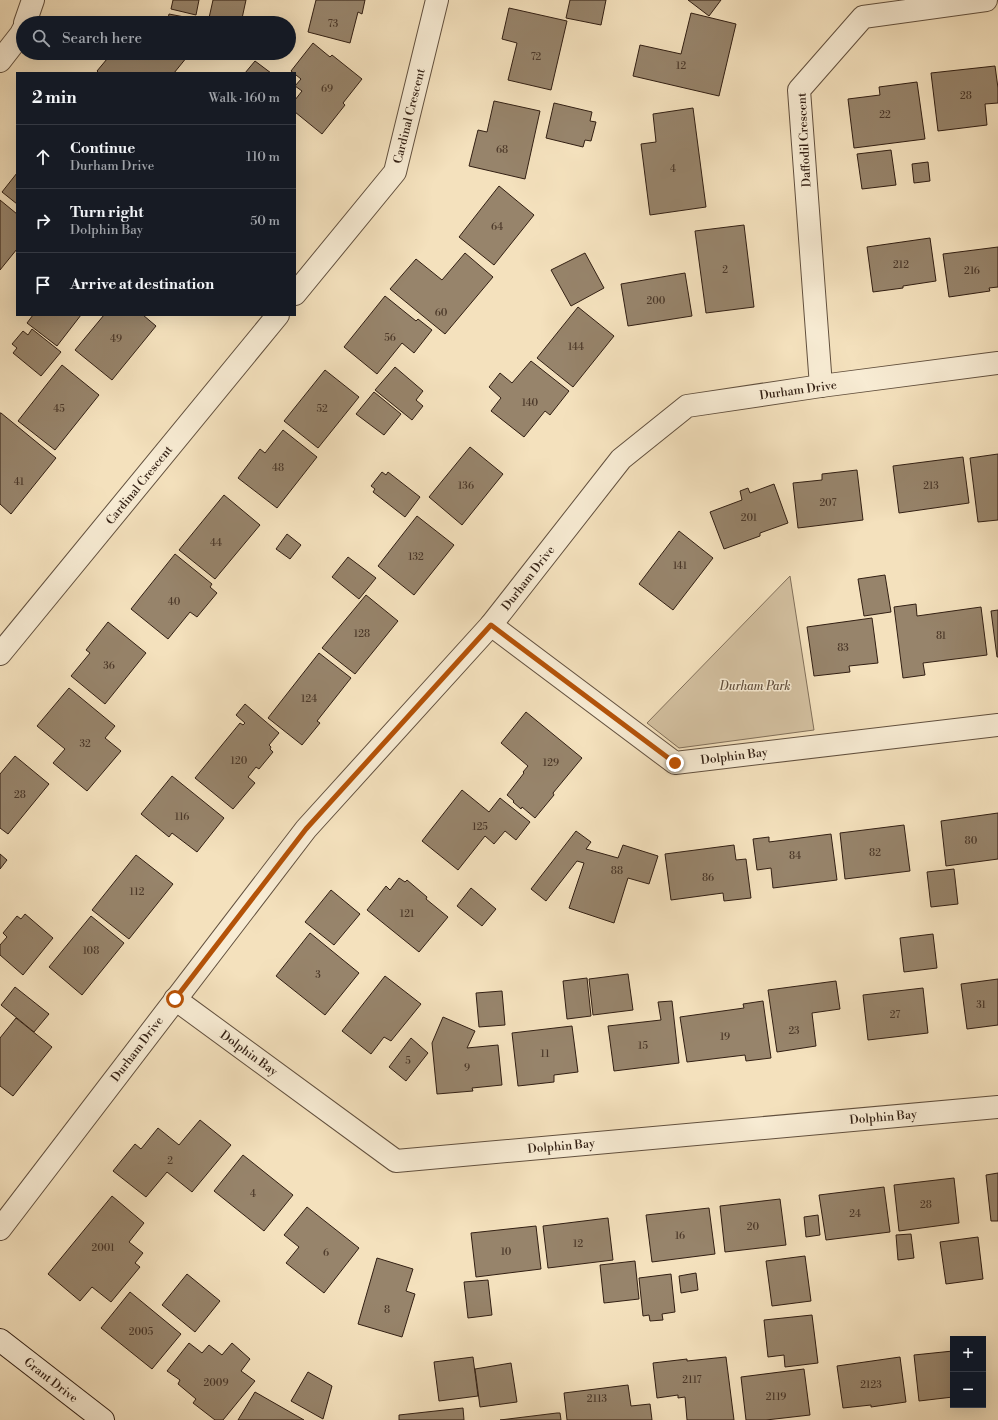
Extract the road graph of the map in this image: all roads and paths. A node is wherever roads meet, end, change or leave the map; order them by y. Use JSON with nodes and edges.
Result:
{"nodes":[{"id":1,"x":33,"y":0,"type":"edge"},
{"id":2,"x":437,"y":0,"type":"edge"},
{"id":3,"x":986,"y":0,"type":"edge"},
{"id":4,"x":27,"y":16,"type":"edge"},
{"id":5,"x":16,"y":40,"type":"edge"},
{"id":6,"x":0,"y":61,"type":"edge"},
{"id":7,"x":296,"y":293,"type":"edge"},
{"id":8,"x":277,"y":316,"type":"edge"},
{"id":9,"x":998,"y":364,"type":"edge"},
{"id":10,"x":822,"y":386,"type":"junction"},
{"id":11,"x":491,"y":625,"type":"junction"},
{"id":12,"x":0,"y":654,"type":"edge"},
{"id":13,"x":998,"y":725,"type":"edge"},
{"id":14,"x":175,"y":999,"type":"junction"},
{"id":15,"x":998,"y":1107,"type":"edge"},
{"id":16,"x":0,"y":1228,"type":"edge"},
{"id":17,"x":0,"y":1340,"type":"edge"},
{"id":18,"x":103,"y":1420,"type":"edge"}],
"edges":[{"from":1,"to":4,"type":"street"},
{"from":2,"to":7,"type":"street","name":"Cardinal Crescent"},
{"from":3,"to":10,"type":"street","name":"Daffodil Crescent"},
{"from":5,"to":6,"type":"street"},
{"from":8,"to":12,"type":"street","name":"Cardinal Crescent"},
{"from":9,"to":10,"type":"street","name":"Durham Drive"},
{"from":10,"to":11,"type":"street","name":"Durham Drive"},
{"from":11,"to":13,"type":"street","name":"Dolphin Bay"},
{"from":11,"to":14,"type":"street","name":"Durham Drive"},
{"from":14,"to":15,"type":"street","name":"Dolphin Bay"},
{"from":14,"to":16,"type":"street","name":"Durham Drive"},
{"from":17,"to":18,"type":"street","name":"Grant Drive"}]}
